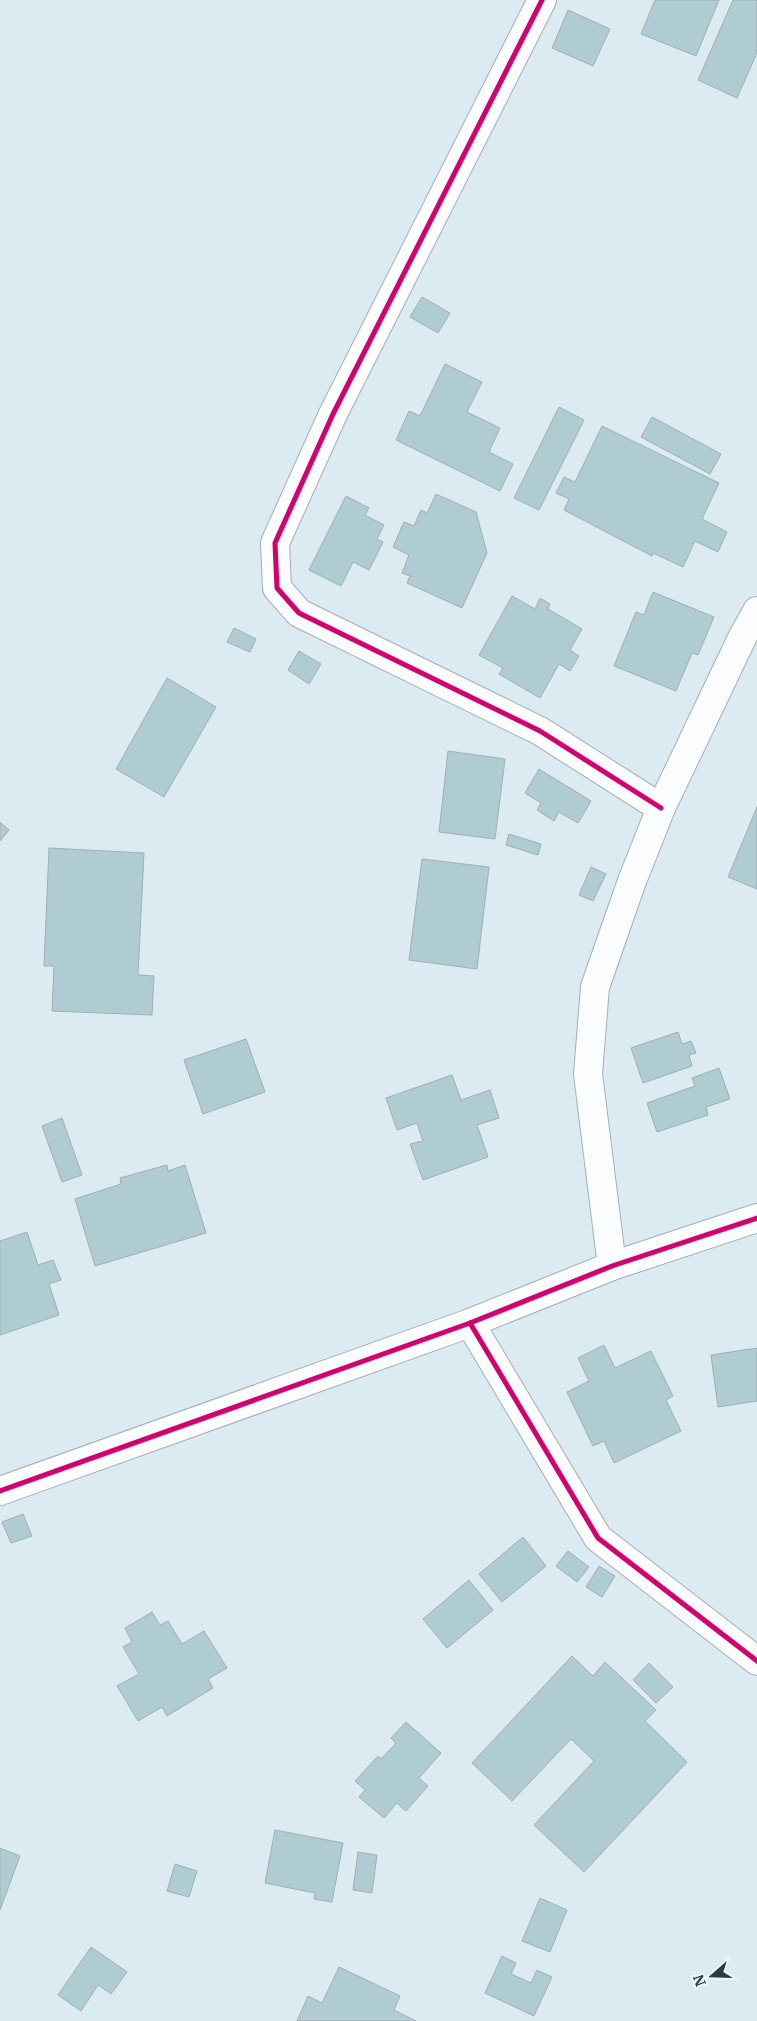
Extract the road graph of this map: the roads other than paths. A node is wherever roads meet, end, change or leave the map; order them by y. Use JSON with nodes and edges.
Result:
{"nodes":[{"id":1,"x":542,"y":0,"type":"edge"},
{"id":2,"x":757,"y":610,"type":"edge"},
{"id":3,"x":661,"y":808,"type":"junction"},
{"id":4,"x":757,"y":1218,"type":"edge"},
{"id":5,"x":612,"y":1266,"type":"junction"},
{"id":6,"x":470,"y":1324,"type":"junction"},
{"id":7,"x":0,"y":1491,"type":"edge"},
{"id":8,"x":757,"y":1661,"type":"edge"}],
"edges":[{"from":1,"to":3,"type":"street"},
{"from":2,"to":3,"type":"street"},
{"from":3,"to":5,"type":"street"},
{"from":4,"to":5,"type":"street"},
{"from":5,"to":6,"type":"street"},
{"from":6,"to":7,"type":"street"},
{"from":6,"to":8,"type":"street"}]}
